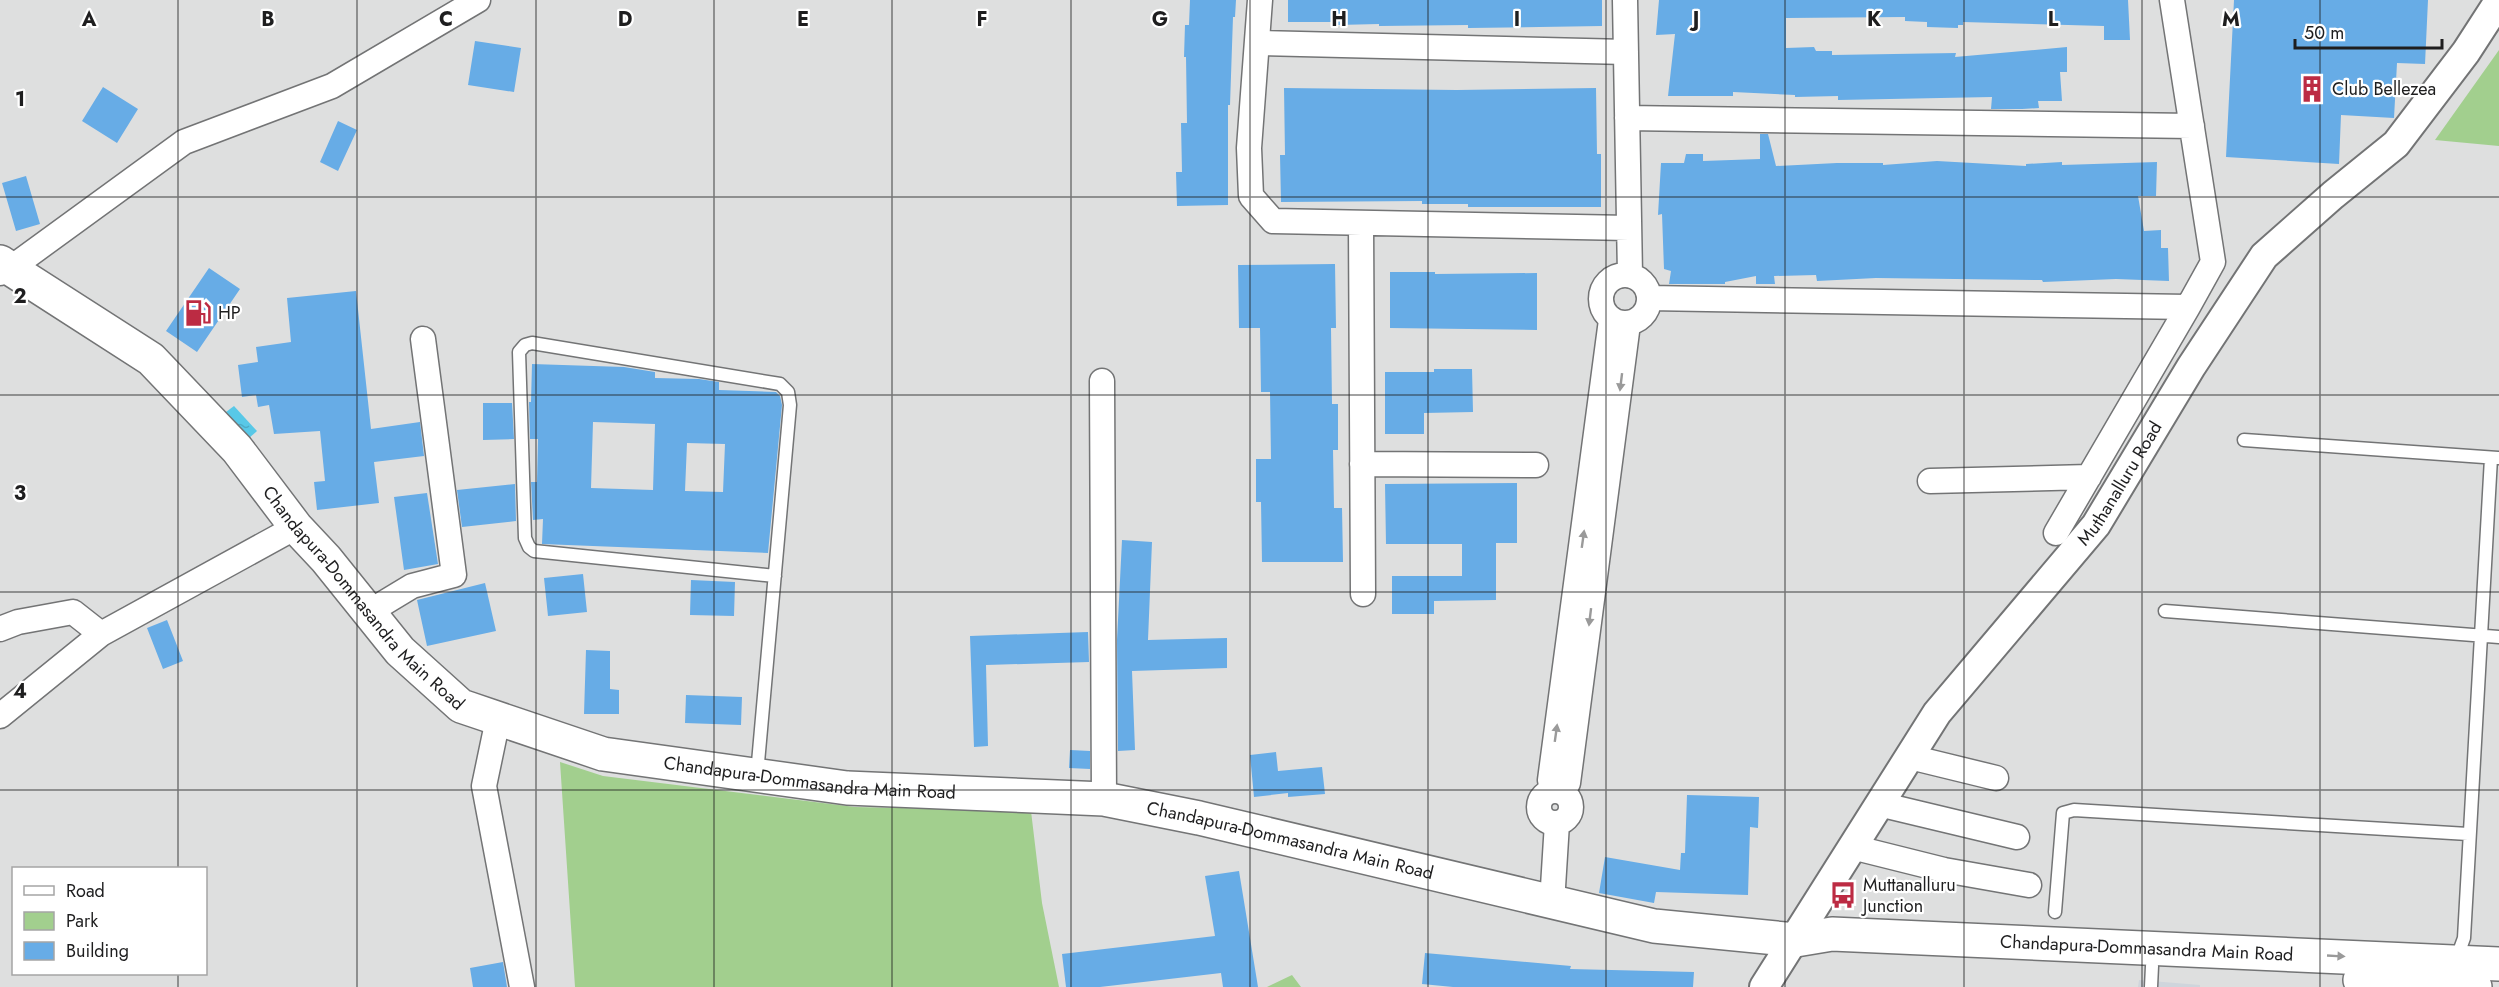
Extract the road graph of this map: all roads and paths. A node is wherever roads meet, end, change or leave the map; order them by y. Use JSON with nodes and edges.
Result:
{"nodes":[{"id":1,"x":478,"y":0,"type":"edge"},
{"id":2,"x":1260,"y":0,"type":"edge"},
{"id":3,"x":1625,"y":0,"type":"edge"},
{"id":4,"x":2172,"y":0,"type":"edge"},
{"id":5,"x":2499,"y":1,"type":"edge"},
{"id":6,"x":1257,"y":43,"type":"junction"},
{"id":7,"x":1626,"y":52,"type":"junction"},
{"id":8,"x":1627,"y":118,"type":"junction"},
{"id":9,"x":2192,"y":126,"type":"junction"},
{"id":10,"x":1361,"y":224,"type":"junction"},
{"id":11,"x":1629,"y":228,"type":"junction"},
{"id":12,"x":4,"y":268,"type":"edge"},
{"id":13,"x":1630,"y":275,"type":"junction"},
{"id":14,"x":1649,"y":298,"type":"junction"},
{"id":15,"x":2188,"y":308,"type":"junction"},
{"id":16,"x":1620,"y":322,"type":"junction"},
{"id":17,"x":423,"y":339,"type":"dead end"},
{"id":18,"x":1102,"y":381,"type":"dead end"},
{"id":19,"x":2244,"y":440,"type":"dead end"},
{"id":20,"x":2495,"y":458,"type":"edge"},
{"id":21,"x":1362,"y":464,"type":"junction"},
{"id":22,"x":1536,"y":465,"type":"dead end"},
{"id":23,"x":2089,"y":477,"type":"junction"},
{"id":24,"x":1930,"y":481,"type":"dead end"},
{"id":25,"x":296,"y":527,"type":"junction"},
{"id":26,"x":2056,"y":533,"type":"dead end"},
{"id":27,"x":775,"y":576,"type":"junction"},
{"id":28,"x":1363,"y":594,"type":"dead end"},
{"id":29,"x":2165,"y":611,"type":"dead end"},
{"id":30,"x":369,"y":612,"type":"junction"},
{"id":31,"x":0,"y":629,"type":"edge"},
{"id":32,"x":101,"y":634,"type":"junction"},
{"id":33,"x":2480,"y":636,"type":"junction"},
{"id":34,"x":2499,"y":637,"type":"edge"},
{"id":35,"x":0,"y":716,"type":"edge"},
{"id":36,"x":498,"y":718,"type":"junction"},
{"id":37,"x":1910,"y":757,"type":"junction"},
{"id":38,"x":756,"y":776,"type":"junction"},
{"id":39,"x":1996,"y":778,"type":"dead end"},
{"id":40,"x":1104,"y":799,"type":"junction"},
{"id":41,"x":1879,"y":804,"type":"junction"},
{"id":42,"x":2468,"y":834,"type":"junction"},
{"id":43,"x":2017,"y":837,"type":"dead end"},
{"id":44,"x":1852,"y":847,"type":"junction"},
{"id":45,"x":2030,"y":885,"type":"dead end"},
{"id":46,"x":1544,"y":902,"type":"junction"},
{"id":47,"x":2055,"y":912,"type":"dead end"},
{"id":48,"x":1796,"y":940,"type":"junction"},
{"id":49,"x":2499,"y":964,"type":"edge"},
{"id":50,"x":2465,"y":974,"type":"edge"},
{"id":51,"x":2152,"y":976,"type":"edge"},
{"id":52,"x":522,"y":987,"type":"edge"},
{"id":53,"x":1764,"y":987,"type":"edge"}],
"edges":[{"from":1,"to":12,"type":"street"},
{"from":2,"to":6,"type":"street"},
{"from":3,"to":7,"type":"street"},
{"from":4,"to":9,"type":"street"},
{"from":5,"to":37,"type":"street","name":"Muthanalluru Road"},
{"from":6,"to":7,"type":"street"},
{"from":6,"to":10,"type":"street"},
{"from":7,"to":8,"type":"street"},
{"from":8,"to":9,"type":"street"},
{"from":8,"to":11,"type":"street"},
{"from":9,"to":15,"type":"street"},
{"from":10,"to":11,"type":"street"},
{"from":10,"to":21,"type":"street"},
{"from":11,"to":13,"type":"street"},
{"from":12,"to":25,"type":"main road","name":"Chandapura-Dommasandra Main Road"},
{"from":13,"to":14,"type":"street"},
{"from":13,"to":16,"type":"street"},
{"from":14,"to":15,"type":"street"},
{"from":14,"to":16,"type":"street"},
{"from":15,"to":23,"type":"street"},
{"from":16,"to":46,"type":"street"},
{"from":17,"to":30,"type":"street"},
{"from":18,"to":40,"type":"street"},
{"from":19,"to":20,"type":"lane"},
{"from":20,"to":33,"type":"lane"},
{"from":21,"to":22,"type":"street"},
{"from":21,"to":28,"type":"street"},
{"from":23,"to":24,"type":"street"},
{"from":23,"to":26,"type":"street"},
{"from":25,"to":30,"type":"main road","name":"Chandapura-Dommasandra Main Road"},
{"from":25,"to":32,"type":"street"},
{"from":27,"to":27,"type":"lane"},
{"from":27,"to":38,"type":"lane"},
{"from":29,"to":33,"type":"lane"},
{"from":30,"to":36,"type":"main road","name":"Chandapura-Dommasandra Main Road"},
{"from":31,"to":32,"type":"street"},
{"from":32,"to":35,"type":"street"},
{"from":33,"to":34,"type":"lane"},
{"from":33,"to":42,"type":"lane"},
{"from":36,"to":38,"type":"main road","name":"Chandapura-Dommasandra Main Road"},
{"from":36,"to":52,"type":"street"},
{"from":37,"to":39,"type":"street"},
{"from":37,"to":41,"type":"street","name":"Muthanalluru Road"},
{"from":38,"to":40,"type":"main road","name":"Chandapura-Dommasandra Main Road"},
{"from":40,"to":46,"type":"main road","name":"Chandapura-Dommasandra Main Road"},
{"from":41,"to":43,"type":"street"},
{"from":41,"to":44,"type":"street","name":"Muthanalluru Road"},
{"from":42,"to":47,"type":"lane"},
{"from":42,"to":50,"type":"lane"},
{"from":44,"to":45,"type":"street"},
{"from":44,"to":48,"type":"street","name":"Muthanalluru Road"},
{"from":46,"to":48,"type":"main road","name":"Chandapura-Dommasandra Main Road"},
{"from":48,"to":50,"type":"main road","name":"Chandapura-Dommasandra Main Road","one_way":true},
{"from":48,"to":51,"type":"main road","name":"Chandapura-Dommasandra Main Road"},
{"from":48,"to":53,"type":"street","name":"Muthanalluru Road"},
{"from":49,"to":50,"type":"main road","name":"Chandapura-Dommasandra Main Road"},
{"from":50,"to":51,"type":"main road","name":"Chandapura-Dommasandra Main Road"}]}
